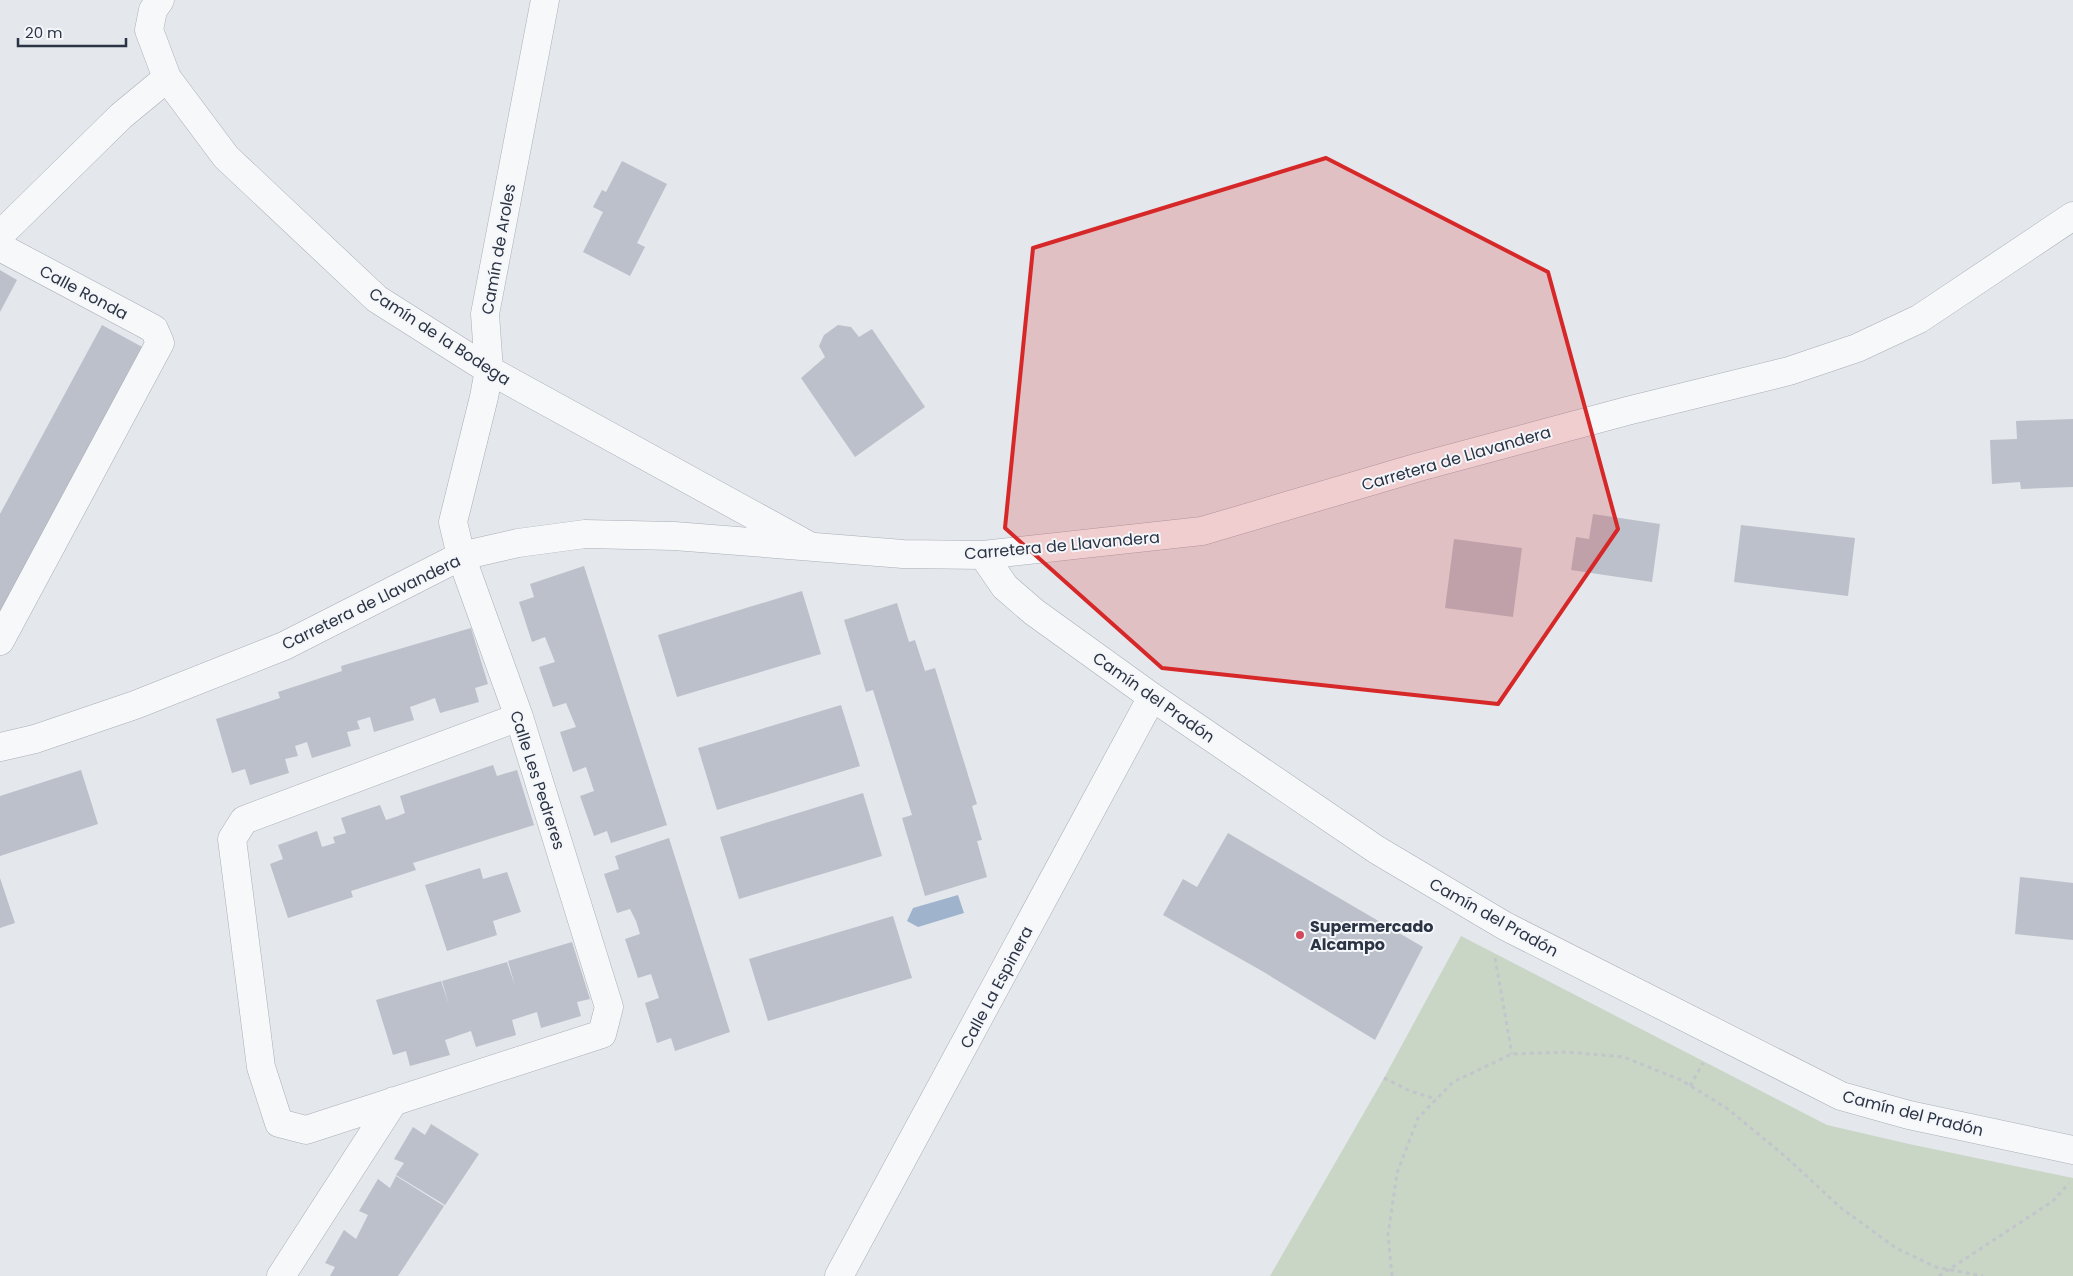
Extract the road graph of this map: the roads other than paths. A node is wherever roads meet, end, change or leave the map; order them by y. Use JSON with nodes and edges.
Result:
{"nodes":[{"id":1,"x":160,"y":0,"type":"edge"},
{"id":2,"x":545,"y":0,"type":"edge"},
{"id":3,"x":167,"y":78,"type":"junction"},
{"id":4,"x":2073,"y":216,"type":"edge"},
{"id":5,"x":0,"y":235,"type":"edge"},
{"id":6,"x":0,"y":247,"type":"edge"},
{"id":7,"x":488,"y":370,"type":"junction"},
{"id":8,"x":815,"y":548,"type":"junction"},
{"id":9,"x":983,"y":555,"type":"junction"},
{"id":10,"x":461,"y":556,"type":"junction"},
{"id":11,"x":0,"y":641,"type":"edge"},
{"id":12,"x":1152,"y":697,"type":"junction"},
{"id":13,"x":518,"y":717,"type":"junction"},
{"id":14,"x":0,"y":747,"type":"edge"},
{"id":15,"x":394,"y":1101,"type":"junction"},
{"id":16,"x":2073,"y":1150,"type":"edge"},
{"id":17,"x":281,"y":1276,"type":"edge"},
{"id":18,"x":839,"y":1276,"type":"edge"}],
"edges":[{"from":1,"to":3,"type":"street","name":"Camín de la Bodega"},
{"from":2,"to":7,"type":"street","name":"Camín de Aroles"},
{"from":3,"to":5,"type":"street"},
{"from":3,"to":7,"type":"street","name":"Camín de la Bodega"},
{"from":4,"to":9,"type":"street","name":"Carretera de Llavandera"},
{"from":6,"to":11,"type":"street","name":"Calle Ronda"},
{"from":7,"to":8,"type":"street","name":"Camín de la Bodega"},
{"from":7,"to":10,"type":"street","name":"Camín de Aroles"},
{"from":8,"to":9,"type":"street","name":"Carretera de Llavandera"},
{"from":8,"to":10,"type":"street","name":"Carretera de Llavandera"},
{"from":9,"to":12,"type":"street","name":"Camín del Pradón"},
{"from":10,"to":13,"type":"street","name":"Calle Les Pedreres"},
{"from":10,"to":14,"type":"street","name":"Carretera de Llavandera"},
{"from":12,"to":16,"type":"street","name":"Camín del Pradón"},
{"from":12,"to":18,"type":"street","name":"Calle La Espinera"},
{"from":13,"to":15,"type":"street","name":"Calle Les Pedreres"},
{"from":13,"to":15,"type":"street"},
{"from":15,"to":17,"type":"street"}]}
